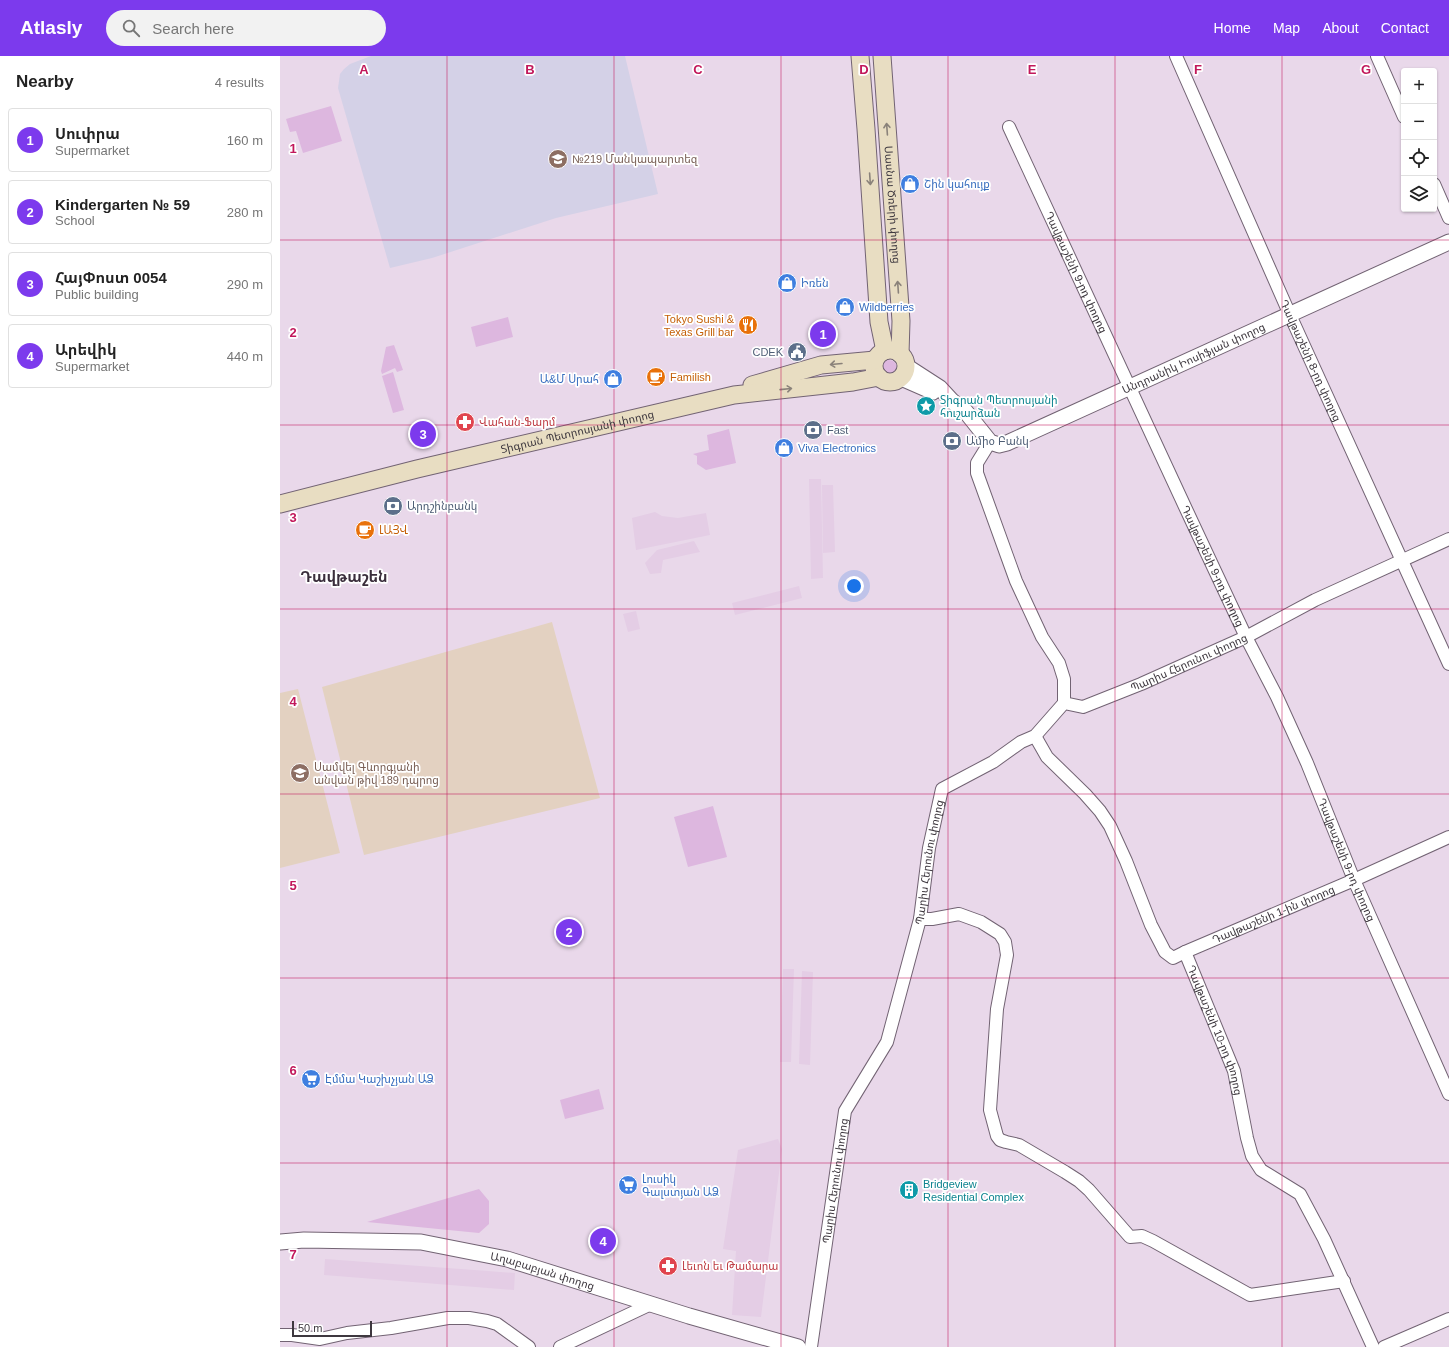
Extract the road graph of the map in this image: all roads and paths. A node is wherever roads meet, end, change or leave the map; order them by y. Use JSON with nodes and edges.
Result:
{"nodes":[{"id":1,"x":860,"y":56,"type":"edge"},
{"id":2,"x":882,"y":56,"type":"edge"},
{"id":3,"x":1176,"y":56,"type":"edge"},
{"id":4,"x":1377,"y":56,"type":"edge"},
{"id":5,"x":1401,"y":110,"type":"edge"},
{"id":6,"x":1009,"y":127,"type":"dead end"},
{"id":7,"x":1437,"y":191,"type":"edge"},
{"id":8,"x":1449,"y":218,"type":"edge"},
{"id":9,"x":1449,"y":242,"type":"edge"},
{"id":10,"x":1290,"y":314,"type":"junction"},
{"id":11,"x":893,"y":362,"type":"junction"},
{"id":12,"x":1130,"y":388,"type":"junction"},
{"id":13,"x":990,"y":442,"type":"junction"},
{"id":14,"x":280,"y":497,"type":"edge"},
{"id":15,"x":280,"y":504,"type":"edge"},
{"id":16,"x":1449,"y":539,"type":"edge"},
{"id":17,"x":1402,"y":560,"type":"junction"},
{"id":18,"x":1246,"y":637,"type":"junction"},
{"id":19,"x":1449,"y":664,"type":"edge"},
{"id":20,"x":1064,"y":703,"type":"junction"},
{"id":21,"x":1035,"y":736,"type":"junction"},
{"id":22,"x":1449,"y":837,"type":"edge"},
{"id":23,"x":1354,"y":880,"type":"junction"},
{"id":24,"x":920,"y":920,"type":"junction"},
{"id":25,"x":1185,"y":952,"type":"junction"},
{"id":26,"x":1449,"y":1094,"type":"edge"},
{"id":27,"x":280,"y":1242,"type":"edge"},
{"id":28,"x":1344,"y":1281,"type":"junction"},
{"id":29,"x":651,"y":1304,"type":"junction"},
{"id":30,"x":1449,"y":1319,"type":"edge"},
{"id":31,"x":280,"y":1335,"type":"edge"},
{"id":32,"x":529,"y":1347,"type":"edge"},
{"id":33,"x":560,"y":1347,"type":"edge"},
{"id":34,"x":798,"y":1347,"type":"edge"},
{"id":35,"x":811,"y":1347,"type":"edge"},
{"id":36,"x":1373,"y":1347,"type":"edge"},
{"id":37,"x":1384,"y":1347,"type":"edge"}],
"edges":[{"from":1,"to":11,"type":"main road","name":"Սասնա Ծռերի փողոց","one_way":true},
{"from":11,"to":2,"type":"main road","name":"Սասնա Ծռերի փողոց","one_way":true},
{"from":3,"to":10,"type":"street","name":"Դավթաշենի 8-րդ փողոց"},
{"from":4,"to":5,"type":"street"},
{"from":6,"to":12,"type":"street","name":"Դավթաշենի 9-րդ փողոց"},
{"from":7,"to":8,"type":"street"},
{"from":9,"to":10,"type":"street","name":"Անդրանիկ Իոսիֆյան փողոց"},
{"from":10,"to":12,"type":"street","name":"Անդրանիկ Իոսիֆյան փողոց"},
{"from":10,"to":17,"type":"street","name":"Դավթաշենի 8-րդ փողոց"},
{"from":11,"to":13,"type":"street"},
{"from":11,"to":14,"type":"main road","name":"Տիգրան Պետրոսյանի փողոց","one_way":true},
{"from":15,"to":11,"type":"main road","name":"Տիգրան Պետրոսյանի փողոց","one_way":true},
{"from":12,"to":13,"type":"street","name":"Անդրանիկ Իոսիֆյան փողոց"},
{"from":12,"to":18,"type":"street","name":"Դավթաշենի 9-րդ փողոց"},
{"from":13,"to":20,"type":"street"},
{"from":16,"to":17,"type":"street","name":"Պարիս Հերունու փողոց"},
{"from":17,"to":18,"type":"street","name":"Պարիս Հերունու փողոց"},
{"from":17,"to":19,"type":"street","name":"Դավթաշենի 8-րդ փողոց"},
{"from":18,"to":20,"type":"street","name":"Պարիս Հերունու փողոց"},
{"from":18,"to":23,"type":"street","name":"Դավթաշենի 9-րդ փողոց"},
{"from":20,"to":21,"type":"street","name":"Պարիս Հերունու փողոց"},
{"from":21,"to":24,"type":"street","name":"Պարիս Հերունու փողոց"},
{"from":21,"to":25,"type":"street","name":"Դավթաշենի 10-րդ փողոց"},
{"from":22,"to":23,"type":"street","name":"Դավթաշենի 1-ին փողոց"},
{"from":23,"to":25,"type":"street","name":"Դավթաշենի 1-ին փողոց"},
{"from":23,"to":26,"type":"street","name":"Դավթաշենի 9-րդ փողոց"},
{"from":24,"to":28,"type":"street"},
{"from":24,"to":35,"type":"street","name":"Պարիս Հերունու փողոց"},
{"from":25,"to":28,"type":"street","name":"Դավթաշենի 10-րդ փողոց"},
{"from":27,"to":29,"type":"street","name":"Աղաբաբյան փողոց"},
{"from":28,"to":36,"type":"street","name":"Դավթաշենի 10-րդ փողոց"},
{"from":29,"to":33,"type":"street"},
{"from":29,"to":34,"type":"street","name":"Աղաբաբյան փողոց"},
{"from":30,"to":37,"type":"street"},
{"from":31,"to":32,"type":"street"}]}
